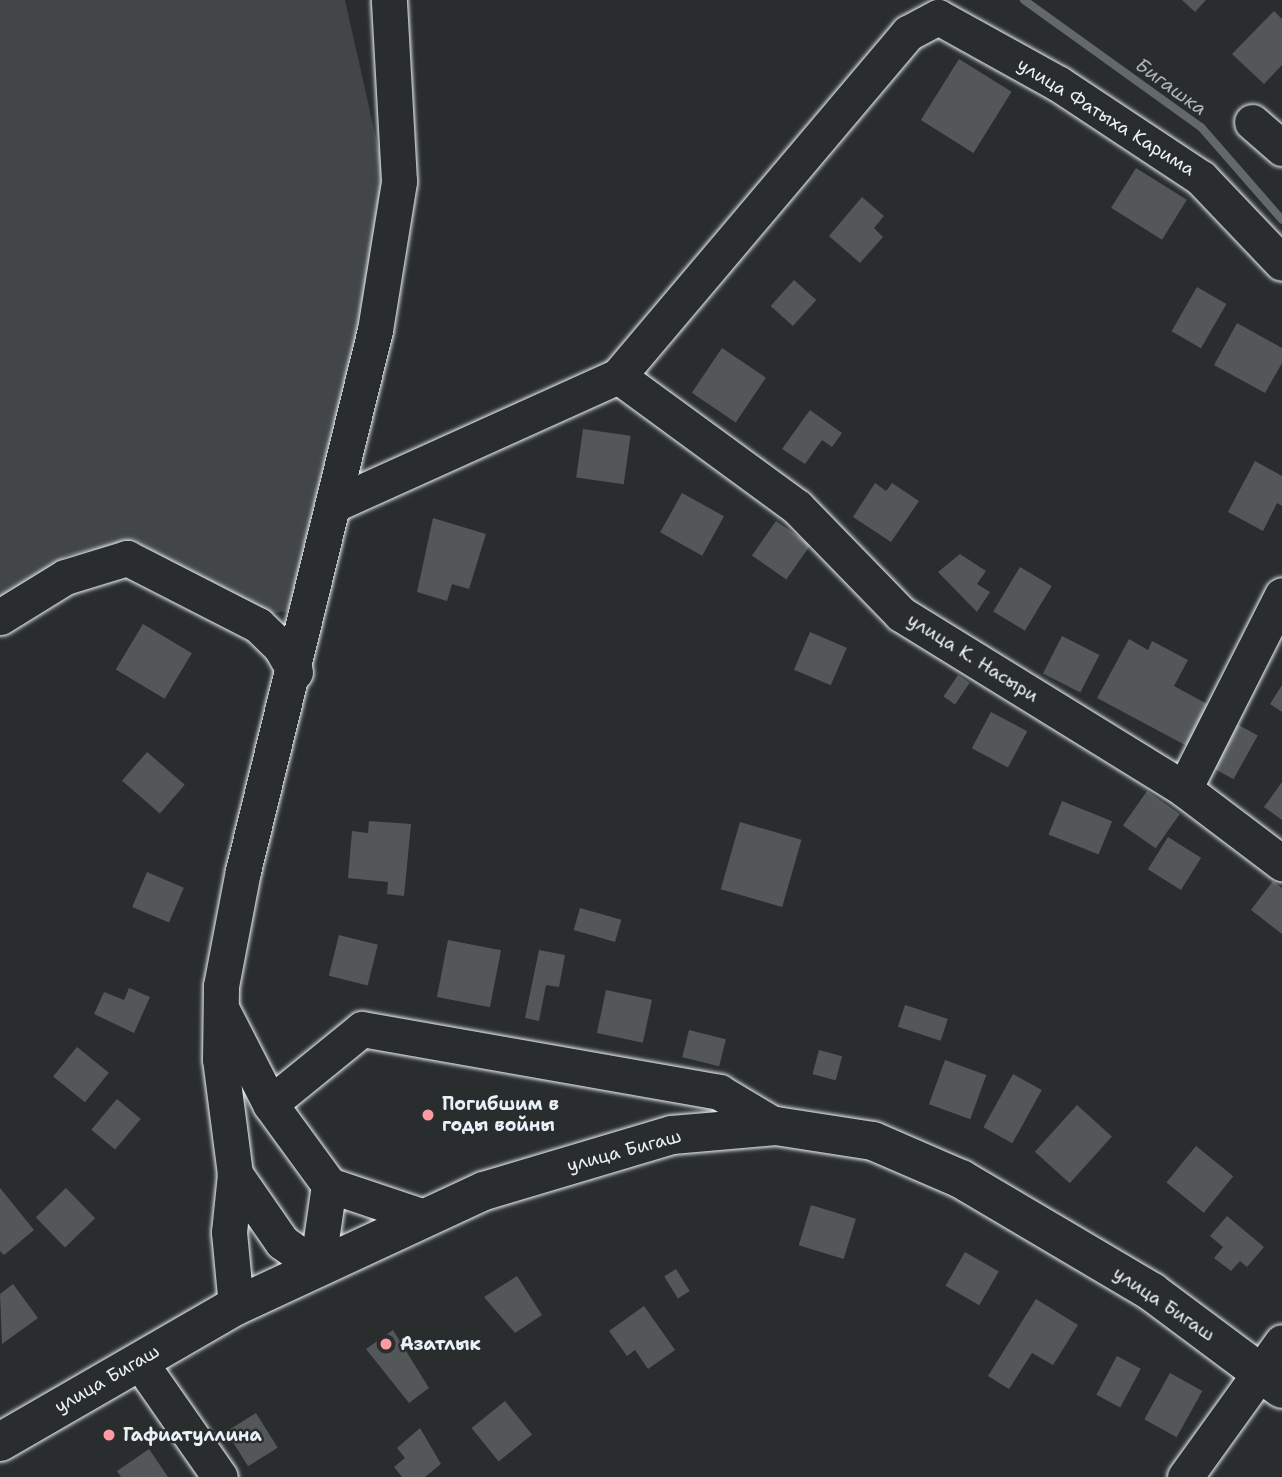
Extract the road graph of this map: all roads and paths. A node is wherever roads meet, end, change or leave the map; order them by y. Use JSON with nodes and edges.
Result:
{"nodes":[{"id":1,"x":389,"y":0,"type":"edge"},
{"id":2,"x":1252,"y":122,"type":"dead end"},
{"id":3,"x":1282,"y":148,"type":"edge"},
{"id":4,"x":1282,"y":263,"type":"edge"},
{"id":5,"x":618,"y":376,"type":"junction"},
{"id":6,"x":337,"y":503,"type":"junction"},
{"id":7,"x":1282,"y":595,"type":"edge"},
{"id":8,"x":0,"y":617,"type":"edge"},
{"id":9,"x":295,"y":672,"type":"junction"},
{"id":10,"x":1184,"y":789,"type":"junction"},
{"id":11,"x":1282,"y":863,"type":"edge"},
{"id":12,"x":222,"y":1010,"type":"junction"},
{"id":13,"x":282,"y":1094,"type":"dead end"},
{"id":14,"x":776,"y":1126,"type":"junction"},
{"id":15,"x":235,"y":1174,"type":"junction"},
{"id":16,"x":329,"y":1185,"type":"junction"},
{"id":17,"x":424,"y":1216,"type":"junction"},
{"id":18,"x":317,"y":1267,"type":"junction"},
{"id":19,"x":236,"y":1306,"type":"junction"},
{"id":20,"x":139,"y":1361,"type":"junction"},
{"id":21,"x":1275,"y":1367,"type":"edge"},
{"id":22,"x":0,"y":1442,"type":"edge"},
{"id":23,"x":220,"y":1477,"type":"edge"},
{"id":24,"x":1185,"y":1477,"type":"edge"}],
"edges":[{"from":1,"to":6,"type":"street"},
{"from":2,"to":3,"type":"street"},
{"from":4,"to":5,"type":"street","name":"улица Фатыха Карима"},
{"from":5,"to":6,"type":"street"},
{"from":5,"to":10,"type":"street","name":"улица К. Насыри"},
{"from":6,"to":9,"type":"street"},
{"from":7,"to":10,"type":"street"},
{"from":8,"to":9,"type":"street"},
{"from":9,"to":12,"type":"street"},
{"from":10,"to":11,"type":"street","name":"улица К. Насыри"},
{"from":12,"to":15,"type":"street"},
{"from":12,"to":16,"type":"street"},
{"from":13,"to":14,"type":"street"},
{"from":14,"to":17,"type":"main road","name":"улица Бигаш"},
{"from":14,"to":21,"type":"main road","name":"улица Бигаш"},
{"from":15,"to":18,"type":"street"},
{"from":15,"to":19,"type":"street"},
{"from":16,"to":17,"type":"street"},
{"from":16,"to":18,"type":"street"},
{"from":17,"to":18,"type":"main road","name":"улица Бигаш"},
{"from":18,"to":19,"type":"main road","name":"улица Бигаш"},
{"from":19,"to":20,"type":"main road","name":"улица Бигаш"},
{"from":20,"to":22,"type":"main road","name":"улица Бигаш"},
{"from":20,"to":23,"type":"street"},
{"from":21,"to":24,"type":"street"}]}
